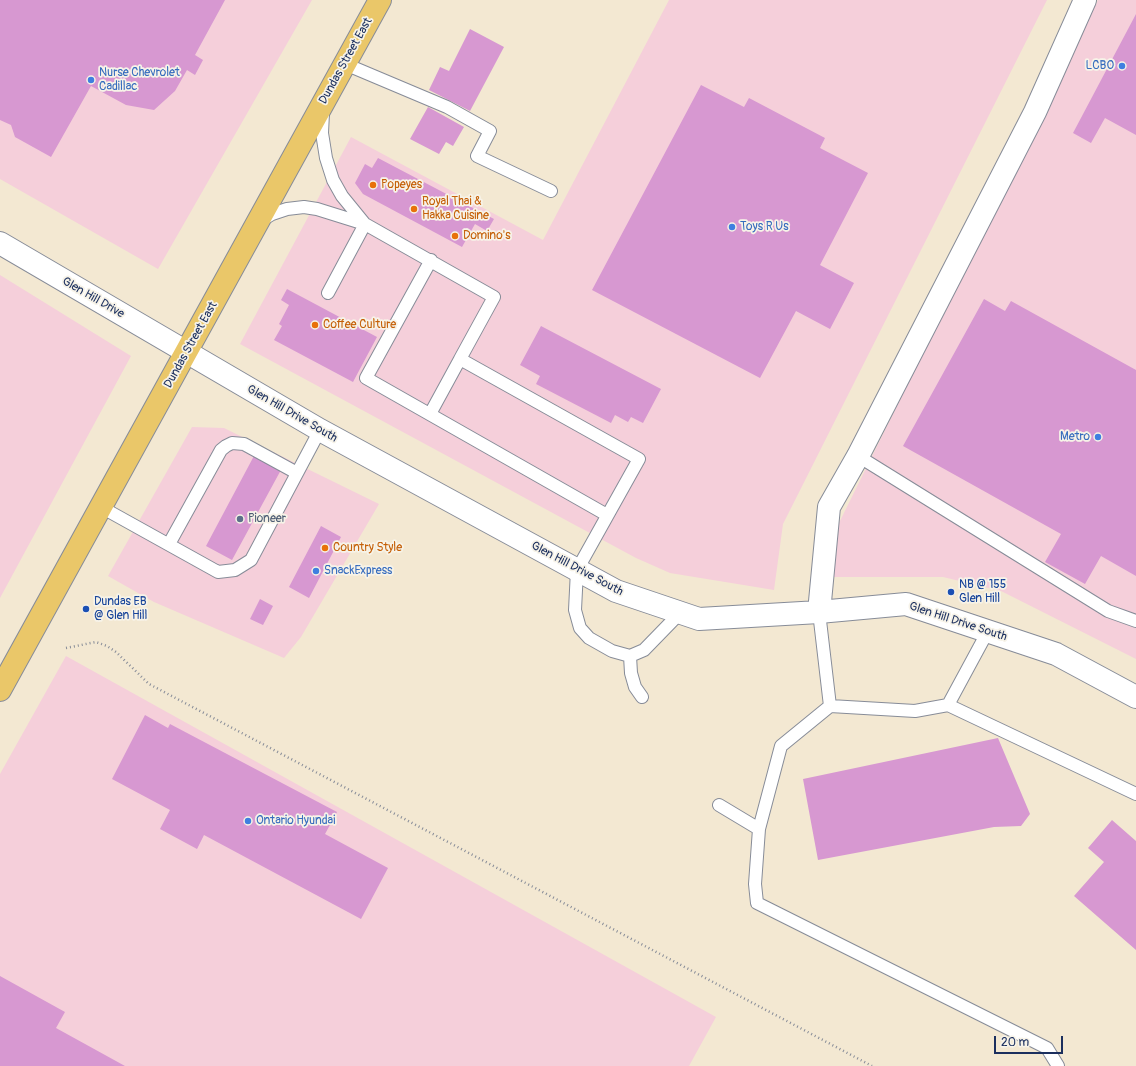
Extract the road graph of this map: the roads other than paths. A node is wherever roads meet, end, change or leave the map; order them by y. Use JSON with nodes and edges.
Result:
{"nodes":[{"id":1,"x":380,"y":0,"type":"edge"},
{"id":2,"x":1085,"y":0,"type":"edge"},
{"id":3,"x":345,"y":64,"type":"junction"},
{"id":4,"x":324,"y":102,"type":"junction"},
{"id":5,"x":551,"y":191,"type":"dead end"},
{"id":6,"x":257,"y":224,"type":"junction"},
{"id":7,"x":365,"y":224,"type":"junction"},
{"id":8,"x":0,"y":243,"type":"edge"},
{"id":9,"x":431,"y":260,"type":"junction"},
{"id":10,"x":328,"y":293,"type":"dead end"},
{"id":11,"x":187,"y":353,"type":"junction"},
{"id":12,"x":460,"y":359,"type":"junction"},
{"id":13,"x":430,"y":414,"type":"junction"},
{"id":14,"x":320,"y":430,"type":"junction"},
{"id":15,"x":858,"y":456,"type":"junction"},
{"id":16,"x":298,"y":473,"type":"junction"},
{"id":17,"x":101,"y":507,"type":"junction"},
{"id":18,"x":607,"y":515,"type":"junction"},
{"id":19,"x":169,"y":544,"type":"junction"},
{"id":20,"x":577,"y":570,"type":"junction"},
{"id":21,"x":818,"y":612,"type":"junction"},
{"id":22,"x":680,"y":613,"type":"junction"},
{"id":23,"x":1136,"y":621,"type":"edge"},
{"id":24,"x":988,"y":631,"type":"junction"},
{"id":25,"x":630,"y":656,"type":"junction"},
{"id":26,"x":0,"y":690,"type":"edge"},
{"id":27,"x":642,"y":697,"type":"dead end"},
{"id":28,"x":1136,"y":697,"type":"edge"},
{"id":29,"x":948,"y":705,"type":"junction"},
{"id":30,"x":830,"y":706,"type":"junction"},
{"id":31,"x":1136,"y":794,"type":"edge"},
{"id":32,"x":719,"y":805,"type":"dead end"},
{"id":33,"x":759,"y":829,"type":"junction"},
{"id":34,"x":1058,"y":1066,"type":"edge"}],
"edges":[{"from":1,"to":3,"type":"main road","name":"Dundas Street East"},
{"from":2,"to":15,"type":"street"},
{"from":3,"to":4,"type":"main road","name":"Dundas Street East"},
{"from":3,"to":5,"type":"lane"},
{"from":4,"to":6,"type":"main road","name":"Dundas Street East"},
{"from":4,"to":7,"type":"lane"},
{"from":6,"to":7,"type":"lane"},
{"from":6,"to":11,"type":"main road","name":"Dundas Street East"},
{"from":7,"to":9,"type":"lane"},
{"from":7,"to":10,"type":"lane"},
{"from":8,"to":11,"type":"street","name":"Glen Hill Drive"},
{"from":9,"to":12,"type":"lane"},
{"from":9,"to":13,"type":"lane"},
{"from":11,"to":14,"type":"street","name":"Glen Hill Drive South"},
{"from":11,"to":17,"type":"main road","name":"Dundas Street East"},
{"from":12,"to":13,"type":"lane"},
{"from":12,"to":18,"type":"lane"},
{"from":13,"to":18,"type":"lane"},
{"from":14,"to":16,"type":"lane"},
{"from":14,"to":20,"type":"street","name":"Glen Hill Drive South"},
{"from":15,"to":21,"type":"street"},
{"from":15,"to":23,"type":"lane"},
{"from":16,"to":19,"type":"lane"},
{"from":16,"to":19,"type":"lane"},
{"from":17,"to":19,"type":"lane"},
{"from":17,"to":26,"type":"main road","name":"Dundas Street East"},
{"from":18,"to":20,"type":"lane"},
{"from":20,"to":22,"type":"street","name":"Glen Hill Drive South"},
{"from":20,"to":25,"type":"lane"},
{"from":21,"to":22,"type":"street","name":"Glen Hill Drive South"},
{"from":21,"to":24,"type":"street","name":"Glen Hill Drive South"},
{"from":21,"to":30,"type":"lane"},
{"from":22,"to":25,"type":"lane"},
{"from":24,"to":28,"type":"street","name":"Glen Hill Drive South"},
{"from":24,"to":29,"type":"lane"},
{"from":25,"to":27,"type":"lane"},
{"from":29,"to":30,"type":"lane"},
{"from":29,"to":31,"type":"lane"},
{"from":30,"to":33,"type":"lane"},
{"from":32,"to":33,"type":"lane"},
{"from":33,"to":34,"type":"lane"}]}
